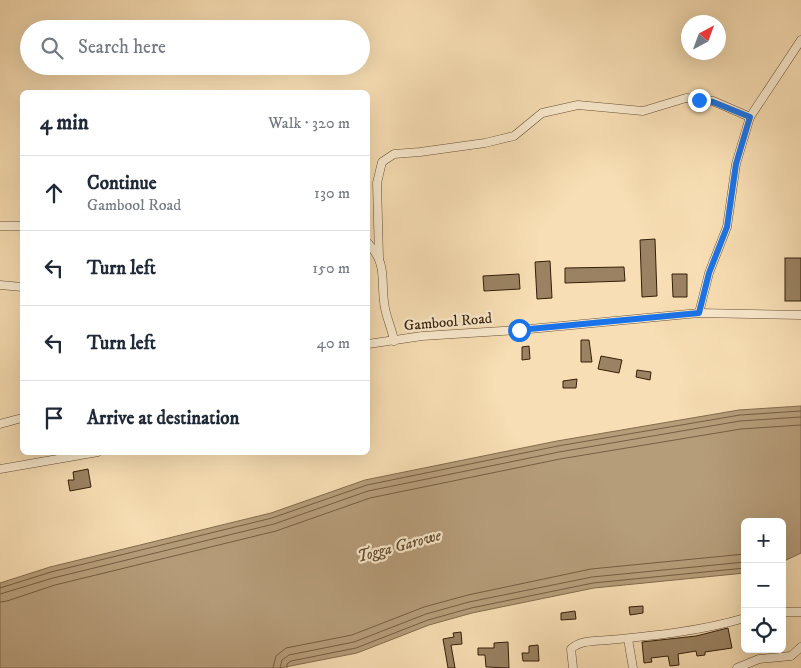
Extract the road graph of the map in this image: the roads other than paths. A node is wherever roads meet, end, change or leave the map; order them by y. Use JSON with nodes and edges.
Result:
{"nodes":[{"id":1,"x":801,"y":40,"type":"edge"},
{"id":2,"x":750,"y":117,"type":"junction"},
{"id":3,"x":0,"y":226,"type":"edge"},
{"id":4,"x":20,"y":226,"type":"edge"},
{"id":5,"x":370,"y":246,"type":"edge"},
{"id":6,"x":379,"y":258,"type":"junction"},
{"id":7,"x":0,"y":286,"type":"edge"},
{"id":8,"x":20,"y":287,"type":"edge"},
{"id":9,"x":699,"y":313,"type":"junction"},
{"id":10,"x":801,"y":315,"type":"edge"},
{"id":11,"x":394,"y":341,"type":"junction"},
{"id":12,"x":370,"y":344,"type":"edge"},
{"id":13,"x":20,"y":419,"type":"edge"},
{"id":14,"x":0,"y":424,"type":"edge"},
{"id":15,"x":81,"y":455,"type":"edge"},
{"id":16,"x":0,"y":469,"type":"edge"},
{"id":17,"x":786,"y":612,"type":"edge"},
{"id":18,"x":801,"y":612,"type":"edge"},
{"id":19,"x":741,"y":619,"type":"edge"},
{"id":20,"x":628,"y":639,"type":"junction"},
{"id":21,"x":801,"y":647,"type":"edge"},
{"id":22,"x":573,"y":668,"type":"edge"},
{"id":23,"x":633,"y":668,"type":"edge"},
{"id":24,"x":737,"y":668,"type":"edge"}],
"edges":[{"from":1,"to":2,"type":"street"},
{"from":2,"to":6,"type":"street"},
{"from":2,"to":9,"type":"street"},
{"from":3,"to":4,"type":"street"},
{"from":5,"to":6,"type":"street"},
{"from":6,"to":11,"type":"street"},
{"from":7,"to":8,"type":"street"},
{"from":9,"to":10,"type":"street","name":"Gambool Road"},
{"from":9,"to":11,"type":"street","name":"Gambool Road"},
{"from":11,"to":12,"type":"street","name":"Gambool Road"},
{"from":13,"to":14,"type":"street"},
{"from":15,"to":16,"type":"street"},
{"from":17,"to":18,"type":"street"},
{"from":19,"to":20,"type":"street"},
{"from":20,"to":22,"type":"street"},
{"from":20,"to":23,"type":"street"},
{"from":21,"to":24,"type":"street"}]}
